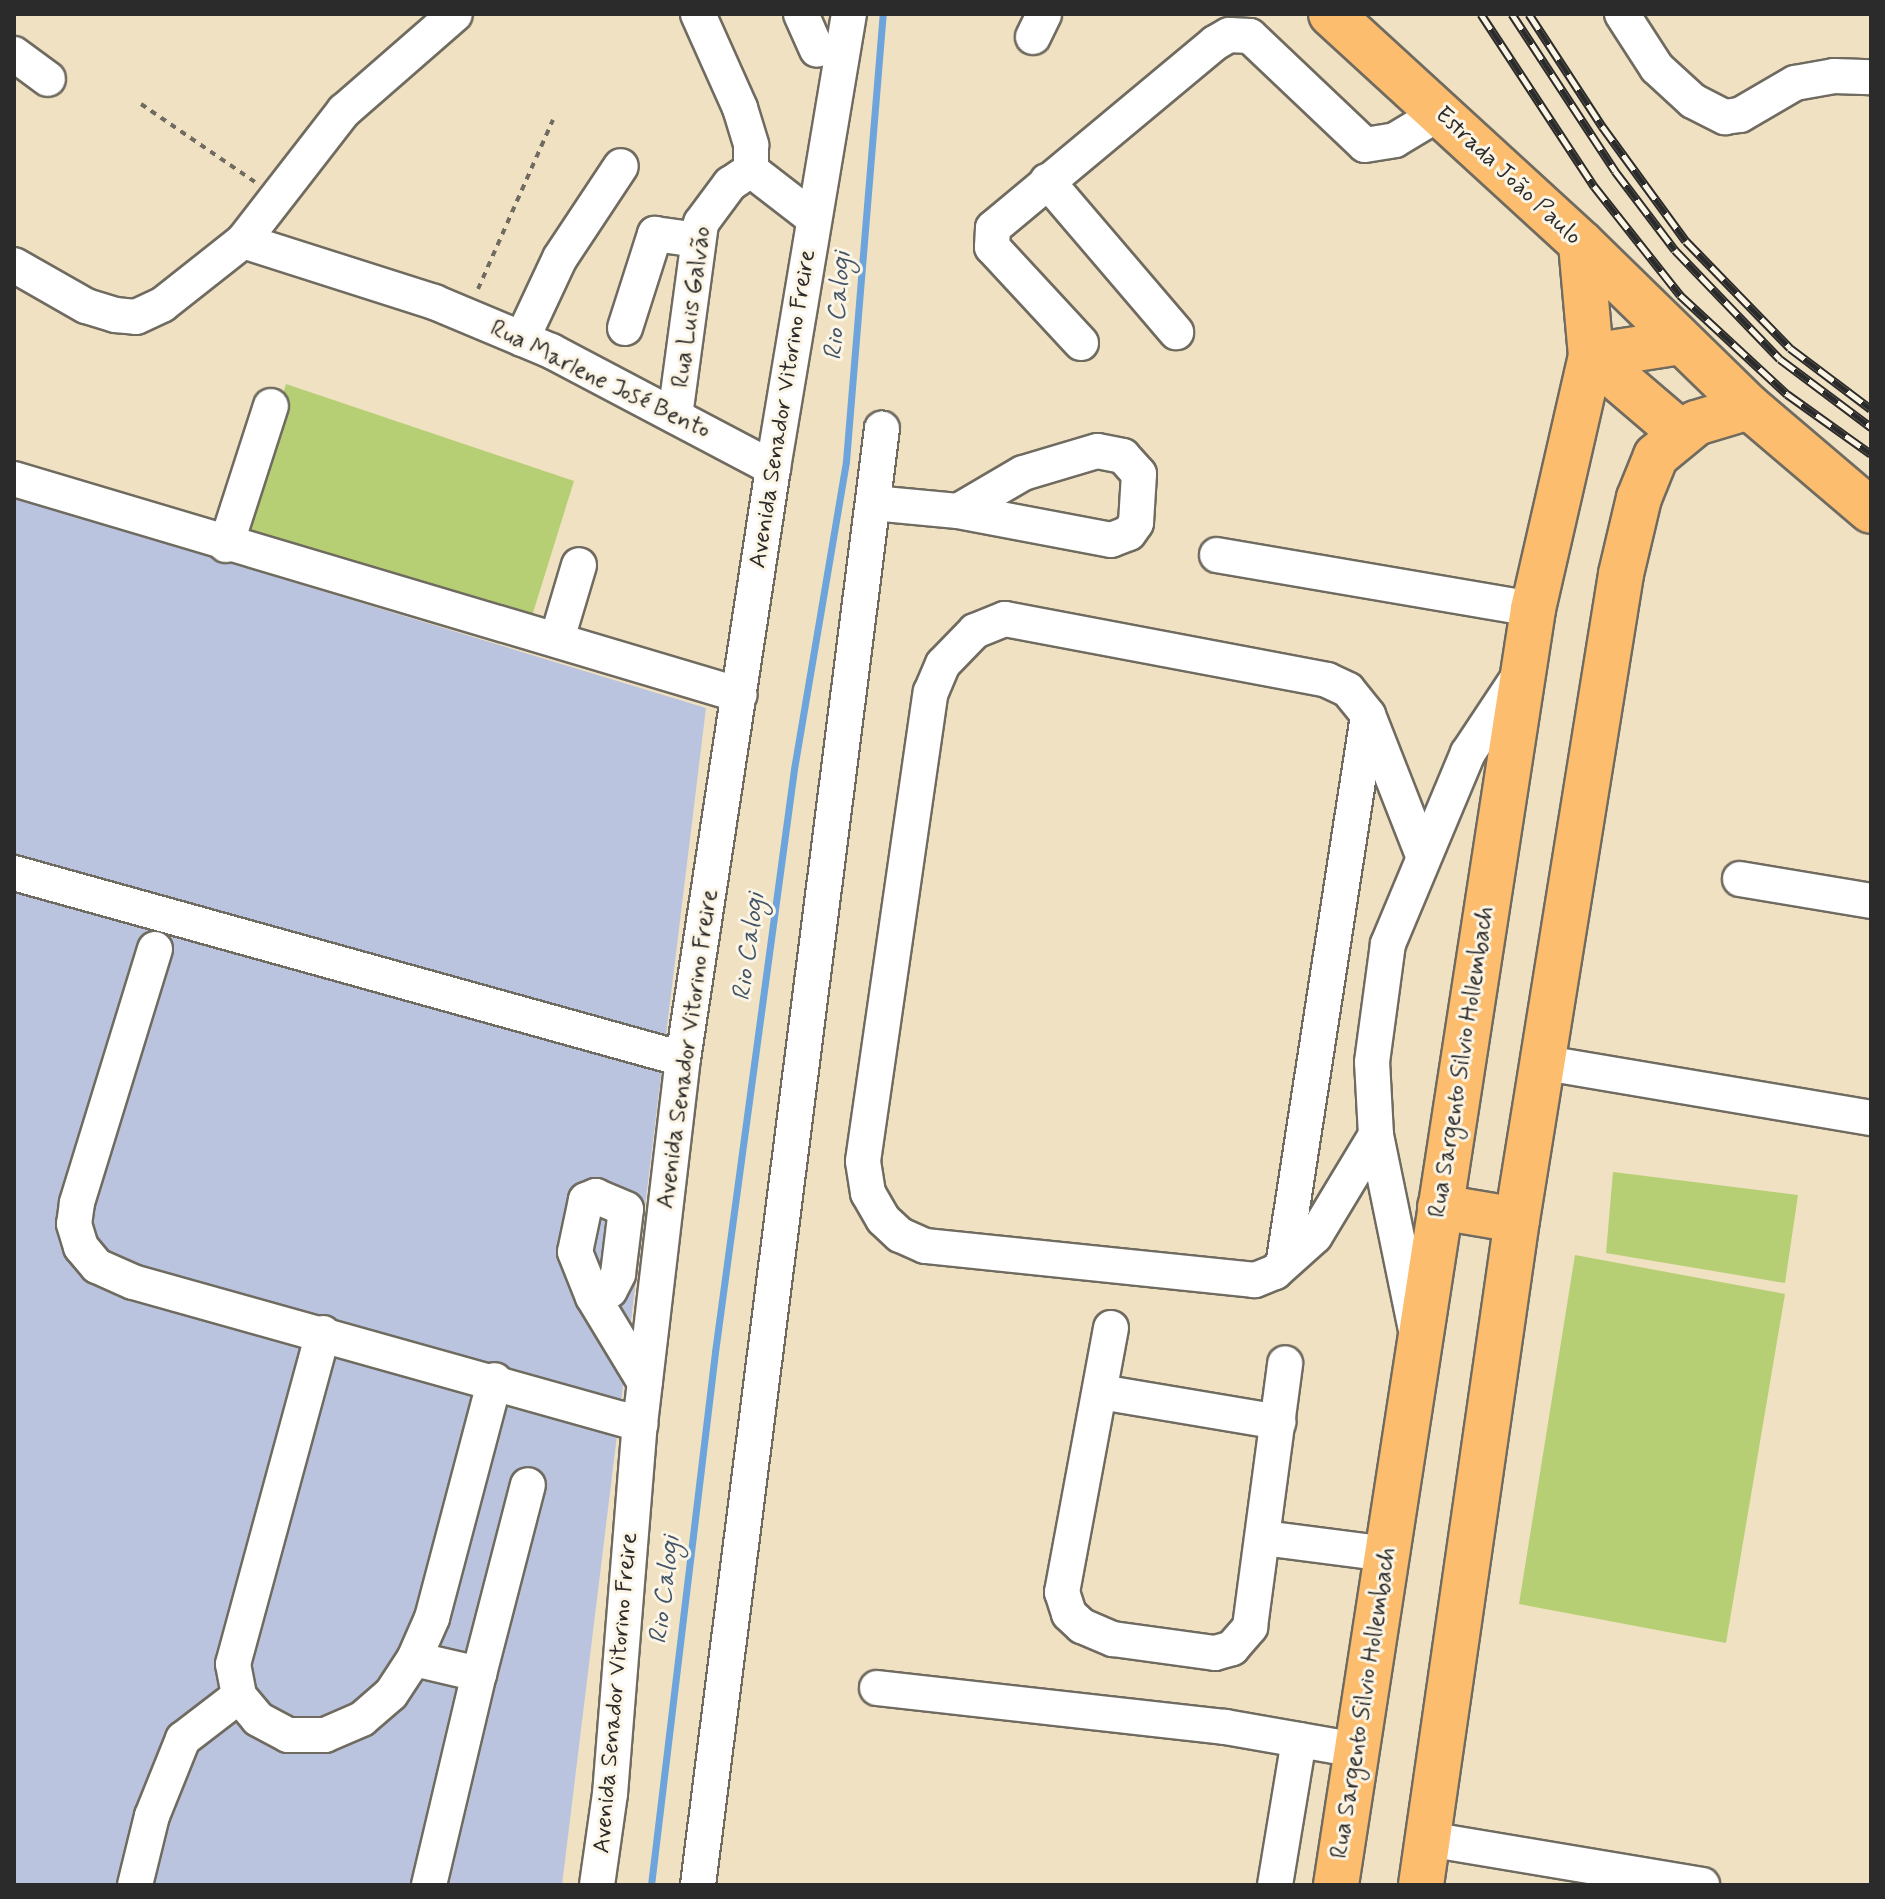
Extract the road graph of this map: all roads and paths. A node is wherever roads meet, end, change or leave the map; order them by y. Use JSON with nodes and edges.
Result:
{"nodes":[{"id":1,"x":455,"y":14,"type":"edge"},
{"id":2,"x":698,"y":14,"type":"edge"},
{"id":3,"x":801,"y":14,"type":"edge"},
{"id":4,"x":849,"y":14,"type":"edge"},
{"id":5,"x":1331,"y":14,"type":"edge"},
{"id":6,"x":1622,"y":14,"type":"edge"},
{"id":7,"x":817,"y":50,"type":"dead end"},
{"id":8,"x":14,"y":54,"type":"edge"},
{"id":9,"x":1871,"y":77,"type":"edge"},
{"id":10,"x":48,"y":79,"type":"dead end"},
{"id":11,"x":141,"y":104,"type":"dead end"},
{"id":12,"x":1440,"y":113,"type":"junction"},
{"id":13,"x":553,"y":120,"type":"dead end"},
{"id":14,"x":621,"y":166,"type":"dead end"},
{"id":15,"x":751,"y":170,"type":"junction"},
{"id":16,"x":1047,"y":181,"type":"junction"},
{"id":17,"x":280,"y":199,"type":"junction"},
{"id":18,"x":813,"y":218,"type":"junction"},
{"id":19,"x":697,"y":240,"type":"junction"},
{"id":20,"x":243,"y":241,"type":"junction"},
{"id":21,"x":1581,"y":243,"type":"junction"},
{"id":22,"x":14,"y":265,"type":"edge"},
{"id":23,"x":468,"y":316,"type":"junction"},
{"id":24,"x":625,"y":328,"type":"dead end"},
{"id":25,"x":1176,"y":332,"type":"dead end"},
{"id":26,"x":522,"y":339,"type":"junction"},
{"id":27,"x":1681,"y":342,"type":"junction"},
{"id":28,"x":1081,"y":343,"type":"dead end"},
{"id":29,"x":1591,"y":356,"type":"junction"},
{"id":30,"x":271,"y":406,"type":"dead end"},
{"id":31,"x":1749,"y":407,"type":"junction"},
{"id":32,"x":675,"y":416,"type":"junction"},
{"id":33,"x":882,"y":429,"type":"dead end"},
{"id":34,"x":1680,"y":432,"type":"junction"},
{"id":35,"x":773,"y":468,"type":"junction"},
{"id":36,"x":14,"y":479,"type":"edge"},
{"id":37,"x":873,"y":503,"type":"junction"},
{"id":38,"x":958,"y":511,"type":"junction"},
{"id":39,"x":1871,"y":511,"type":"edge"},
{"id":40,"x":226,"y":545,"type":"junction"},
{"id":41,"x":1217,"y":555,"type":"dead end"},
{"id":42,"x":579,"y":565,"type":"dead end"},
{"id":43,"x":1533,"y":609,"type":"junction"},
{"id":44,"x":557,"y":639,"type":"junction"},
{"id":45,"x":1523,"y":669,"type":"junction"},
{"id":46,"x":740,"y":695,"type":"junction"},
{"id":47,"x":1368,"y":715,"type":"junction"},
{"id":48,"x":1422,"y":853,"type":"junction"},
{"id":49,"x":14,"y":873,"type":"edge"},
{"id":50,"x":1740,"y":879,"type":"dead end"},
{"id":51,"x":1871,"y":901,"type":"edge"},
{"id":52,"x":155,"y":949,"type":"dead end"},
{"id":53,"x":683,"y":1059,"type":"junction"},
{"id":54,"x":1546,"y":1063,"type":"junction"},
{"id":55,"x":1871,"y":1118,"type":"edge"},
{"id":56,"x":1376,"y":1135,"type":"junction"},
{"id":57,"x":1440,"y":1207,"type":"junction"},
{"id":58,"x":1517,"y":1220,"type":"junction"},
{"id":59,"x":1284,"y":1260,"type":"junction"},
{"id":60,"x":593,"y":1297,"type":"dead end"},
{"id":61,"x":1111,"y":1328,"type":"dead end"},
{"id":62,"x":323,"y":1333,"type":"junction"},
{"id":63,"x":1419,"y":1345,"type":"junction"},
{"id":64,"x":1285,"y":1363,"type":"dead end"},
{"id":65,"x":495,"y":1380,"type":"junction"},
{"id":66,"x":645,"y":1383,"type":"junction"},
{"id":67,"x":1101,"y":1392,"type":"junction"},
{"id":68,"x":1278,"y":1422,"type":"junction"},
{"id":69,"x":640,"y":1424,"type":"junction"},
{"id":70,"x":528,"y":1485,"type":"dead end"},
{"id":71,"x":1264,"y":1538,"type":"junction"},
{"id":72,"x":1387,"y":1554,"type":"junction"},
{"id":73,"x":414,"y":1659,"type":"junction"},
{"id":74,"x":479,"y":1674,"type":"junction"},
{"id":75,"x":877,"y":1688,"type":"dead end"},
{"id":76,"x":239,"y":1696,"type":"junction"},
{"id":77,"x":1299,"y":1740,"type":"junction"},
{"id":78,"x":1357,"y":1750,"type":"junction"},
{"id":79,"x":1428,"y":1839,"type":"junction"},
{"id":80,"x":135,"y":1885,"type":"edge"},
{"id":81,"x":429,"y":1885,"type":"edge"},
{"id":82,"x":597,"y":1885,"type":"edge"},
{"id":83,"x":698,"y":1885,"type":"edge"},
{"id":84,"x":1275,"y":1885,"type":"edge"},
{"id":85,"x":1336,"y":1885,"type":"edge"},
{"id":86,"x":1421,"y":1885,"type":"edge"},
{"id":87,"x":1702,"y":1885,"type":"edge"}],
"edges":[{"from":1,"to":17,"type":"street"},
{"from":2,"to":15,"type":"street"},
{"from":3,"to":7,"type":"street"},
{"from":4,"to":18,"type":"street","name":"Avenida Senador Vitorino Freire"},
{"from":5,"to":12,"type":"main road","name":"Estrada João Paulo"},
{"from":6,"to":9,"type":"street"},
{"from":8,"to":10,"type":"street"},
{"from":11,"to":17,"type":"path"},
{"from":12,"to":16,"type":"street"},
{"from":12,"to":21,"type":"main road","name":"Estrada João Paulo"},
{"from":13,"to":23,"type":"path"},
{"from":14,"to":26,"type":"street"},
{"from":15,"to":18,"type":"street"},
{"from":15,"to":19,"type":"street","name":"Rua Luis Galvão"},
{"from":16,"to":25,"type":"street"},
{"from":16,"to":28,"type":"street"},
{"from":17,"to":20,"type":"street"},
{"from":18,"to":35,"type":"street","name":"Avenida Senador Vitorino Freire"},
{"from":19,"to":24,"type":"street"},
{"from":19,"to":32,"type":"street","name":"Rua Luis Galvão"},
{"from":20,"to":22,"type":"street"},
{"from":20,"to":23,"type":"street","name":"Rua Marlene José Bento"},
{"from":21,"to":27,"type":"main road","name":"Estrada João Paulo"},
{"from":21,"to":29,"type":"main road","name":"Rua Sargento Silvio Hollembach"},
{"from":23,"to":26,"type":"street","name":"Rua Marlene José Bento"},
{"from":26,"to":32,"type":"street","name":"Rua Marlene José Bento"},
{"from":27,"to":29,"type":"main road"},
{"from":27,"to":31,"type":"main road","name":"Estrada João Paulo"},
{"from":29,"to":34,"type":"main road"},
{"from":29,"to":43,"type":"main road","name":"Rua Sargento Silvio Hollembach"},
{"from":30,"to":40,"type":"street"},
{"from":31,"to":34,"type":"main road"},
{"from":31,"to":39,"type":"main road","name":"Estrada João Paulo"},
{"from":32,"to":35,"type":"street","name":"Rua Marlene José Bento"},
{"from":33,"to":37,"type":"street"},
{"from":34,"to":54,"type":"main road"},
{"from":35,"to":46,"type":"street","name":"Avenida Senador Vitorino Freire"},
{"from":36,"to":40,"type":"street"},
{"from":37,"to":38,"type":"street"},
{"from":37,"to":83,"type":"street"},
{"from":38,"to":38,"type":"street"},
{"from":40,"to":44,"type":"street"},
{"from":41,"to":43,"type":"street"},
{"from":42,"to":44,"type":"street"},
{"from":43,"to":45,"type":"main road","name":"Rua Sargento Silvio Hollembach"},
{"from":44,"to":46,"type":"street"},
{"from":45,"to":48,"type":"street"},
{"from":45,"to":57,"type":"main road","name":"Rua Sargento Silvio Hollembach"},
{"from":46,"to":53,"type":"street","name":"Avenida Senador Vitorino Freire"},
{"from":47,"to":48,"type":"street"},
{"from":47,"to":59,"type":"street"},
{"from":47,"to":59,"type":"street"},
{"from":48,"to":56,"type":"street"},
{"from":49,"to":53,"type":"street"},
{"from":50,"to":51,"type":"street"},
{"from":52,"to":62,"type":"street"},
{"from":53,"to":66,"type":"street","name":"Avenida Senador Vitorino Freire"},
{"from":54,"to":55,"type":"street"},
{"from":54,"to":58,"type":"main road"},
{"from":56,"to":59,"type":"street"},
{"from":56,"to":63,"type":"street"},
{"from":57,"to":58,"type":"main road"},
{"from":57,"to":63,"type":"main road","name":"Rua Sargento Silvio Hollembach"},
{"from":58,"to":79,"type":"main road"},
{"from":60,"to":66,"type":"street"},
{"from":61,"to":67,"type":"street"},
{"from":62,"to":65,"type":"street"},
{"from":62,"to":76,"type":"street"},
{"from":63,"to":72,"type":"main road","name":"Rua Sargento Silvio Hollembach"},
{"from":64,"to":68,"type":"street"},
{"from":65,"to":69,"type":"street"},
{"from":65,"to":73,"type":"street"},
{"from":66,"to":69,"type":"street","name":"Avenida Senador Vitorino Freire"},
{"from":67,"to":68,"type":"street"},
{"from":67,"to":71,"type":"street"},
{"from":68,"to":71,"type":"street"},
{"from":69,"to":82,"type":"street","name":"Avenida Senador Vitorino Freire"},
{"from":70,"to":74,"type":"street"},
{"from":71,"to":72,"type":"street"},
{"from":72,"to":78,"type":"main road","name":"Rua Sargento Silvio Hollembach"},
{"from":73,"to":74,"type":"street"},
{"from":73,"to":76,"type":"street"},
{"from":74,"to":81,"type":"street"},
{"from":75,"to":77,"type":"street"},
{"from":76,"to":80,"type":"street"},
{"from":77,"to":78,"type":"street"},
{"from":77,"to":84,"type":"street"},
{"from":78,"to":85,"type":"main road","name":"Rua Sargento Silvio Hollembach"},
{"from":79,"to":86,"type":"main road"},
{"from":79,"to":87,"type":"street"}]}
